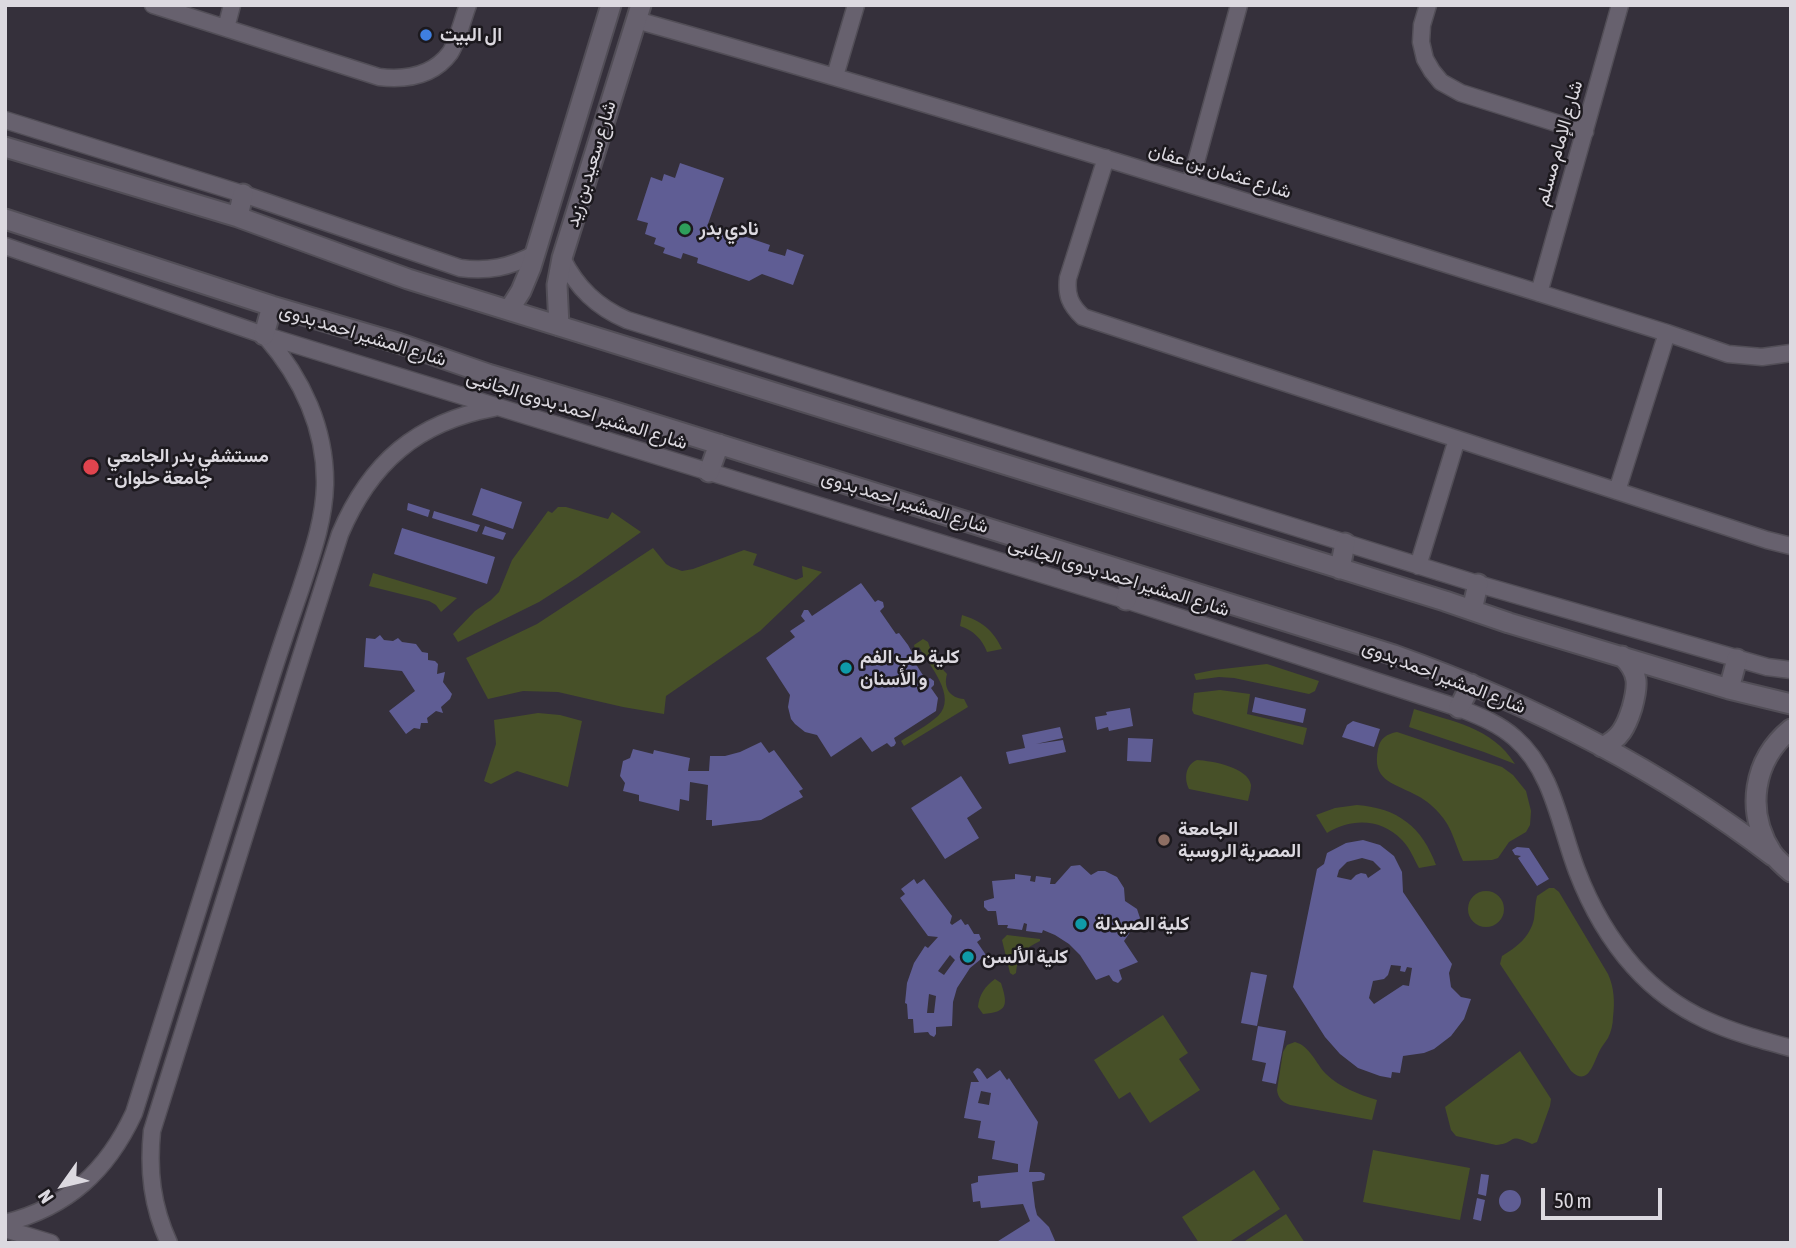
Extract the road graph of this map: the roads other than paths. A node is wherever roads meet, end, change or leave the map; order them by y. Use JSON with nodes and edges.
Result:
{"nodes":[{"id":1,"x":153,"y":5,"type":"edge"},
{"id":2,"x":232,"y":5,"type":"edge"},
{"id":3,"x":468,"y":5,"type":"edge"},
{"id":4,"x":611,"y":5,"type":"edge"},
{"id":5,"x":856,"y":5,"type":"edge"},
{"id":6,"x":1239,"y":5,"type":"edge"},
{"id":7,"x":1428,"y":5,"type":"edge"},
{"id":8,"x":1620,"y":5,"type":"edge"},
{"id":9,"x":636,"y":20,"type":"edge"},
{"id":10,"x":604,"y":27,"type":"junction"},
{"id":11,"x":226,"y":28,"type":"junction"},
{"id":12,"x":591,"y":74,"type":"junction"},
{"id":13,"x":835,"y":76,"type":"junction"},
{"id":14,"x":616,"y":82,"type":"junction"},
{"id":15,"x":5,"y":120,"type":"edge"},
{"id":16,"x":1585,"y":132,"type":"junction"},
{"id":17,"x":5,"y":147,"type":"edge"},
{"id":18,"x":1106,"y":158,"type":"junction"},
{"id":19,"x":1190,"y":184,"type":"junction"},
{"id":20,"x":243,"y":194,"type":"junction"},
{"id":21,"x":238,"y":217,"type":"junction"},
{"id":22,"x":5,"y":219,"type":"edge"},
{"id":23,"x":5,"y":247,"type":"edge"},
{"id":24,"x":535,"y":254,"type":"junction"},
{"id":25,"x":562,"y":258,"type":"junction"},
{"id":26,"x":1539,"y":293,"type":"junction"},
{"id":27,"x":272,"y":306,"type":"junction"},
{"id":28,"x":509,"y":310,"type":"junction"},
{"id":29,"x":559,"y":326,"type":"junction"},
{"id":30,"x":1667,"y":333,"type":"junction"},
{"id":31,"x":264,"y":335,"type":"junction"},
{"id":32,"x":1791,"y":353,"type":"edge"},
{"id":33,"x":497,"y":407,"type":"junction"},
{"id":34,"x":1457,"y":439,"type":"junction"},
{"id":35,"x":719,"y":444,"type":"junction"},
{"id":36,"x":709,"y":472,"type":"junction"},
{"id":37,"x":1617,"y":491,"type":"junction"},
{"id":38,"x":1345,"y":543,"type":"junction"},
{"id":39,"x":1791,"y":546,"type":"edge"},
{"id":40,"x":1418,"y":566,"type":"junction"},
{"id":41,"x":1340,"y":569,"type":"junction"},
{"id":42,"x":1133,"y":574,"type":"junction"},
{"id":43,"x":1478,"y":584,"type":"junction"},
{"id":44,"x":1126,"y":600,"type":"junction"},
{"id":45,"x":1472,"y":610,"type":"junction"},
{"id":46,"x":1622,"y":656,"type":"junction"},
{"id":47,"x":1737,"y":659,"type":"junction"},
{"id":48,"x":275,"y":666,"type":"junction"},
{"id":49,"x":1791,"y":670,"type":"edge"},
{"id":50,"x":296,"y":672,"type":"junction"},
{"id":51,"x":1471,"y":684,"type":"junction"},
{"id":52,"x":1729,"y":690,"type":"junction"},
{"id":53,"x":1791,"y":704,"type":"edge"},
{"id":54,"x":1459,"y":708,"type":"junction"},
{"id":55,"x":1791,"y":729,"type":"edge"},
{"id":56,"x":1602,"y":747,"type":"junction"},
{"id":57,"x":1773,"y":856,"type":"junction"},
{"id":58,"x":1791,"y":872,"type":"edge"},
{"id":59,"x":1791,"y":1048,"type":"edge"},
{"id":60,"x":5,"y":1223,"type":"edge"},
{"id":61,"x":5,"y":1228,"type":"edge"},
{"id":62,"x":51,"y":1243,"type":"edge"},
{"id":63,"x":169,"y":1243,"type":"edge"}],
"edges":[{"from":1,"to":11,"type":"street"},
{"from":2,"to":11,"type":"street"},
{"from":3,"to":11,"type":"street"},
{"from":4,"to":10,"type":"street","name":"شارع سعيد بن زيد"},
{"from":5,"to":13,"type":"street"},
{"from":6,"to":19,"type":"street"},
{"from":7,"to":16,"type":"street"},
{"from":8,"to":16,"type":"street","name":"شارع الإمام مسلم"},
{"from":9,"to":10,"type":"street"},
{"from":9,"to":13,"type":"street","name":"شارع عثمان بن عفان"},
{"from":9,"to":14,"type":"street","name":"شارع سعيد بن زيد"},
{"from":10,"to":12,"type":"street","name":"شارع سعيد بن زيد"},
{"from":12,"to":14,"type":"street"},
{"from":12,"to":24,"type":"street","name":"شارع سعيد بن زيد"},
{"from":13,"to":18,"type":"street","name":"شارع عثمان بن عفان"},
{"from":14,"to":25,"type":"street","name":"شارع سعيد بن زيد"},
{"from":15,"to":20,"type":"street"},
{"from":16,"to":26,"type":"street","name":"شارع الإمام مسلم"},
{"from":17,"to":21,"type":"street"},
{"from":18,"to":19,"type":"street","name":"شارع عثمان بن عفان"},
{"from":18,"to":34,"type":"street"},
{"from":19,"to":26,"type":"street","name":"شارع عثمان بن عفان"},
{"from":20,"to":21,"type":"street"},
{"from":20,"to":24,"type":"street"},
{"from":21,"to":28,"type":"street"},
{"from":22,"to":27,"type":"street","name":"شارع المشير احمد بدوى"},
{"from":23,"to":31,"type":"street","name":"شارع المشير احمد بدوى الجانبى"},
{"from":24,"to":28,"type":"street","name":"شارع سعيد بن زيد"},
{"from":25,"to":29,"type":"street","name":"شارع سعيد بن زيد"},
{"from":25,"to":38,"type":"street"},
{"from":26,"to":30,"type":"street","name":"شارع عثمان بن عفان"},
{"from":27,"to":31,"type":"street"},
{"from":27,"to":35,"type":"street","name":"شارع المشير احمد بدوى"},
{"from":28,"to":29,"type":"street"},
{"from":29,"to":41,"type":"street"},
{"from":30,"to":32,"type":"street","name":"شارع عثمان بن عفان"},
{"from":30,"to":37,"type":"street"},
{"from":31,"to":33,"type":"street","name":"شارع المشير احمد بدوى الجانبى"},
{"from":31,"to":48,"type":"street"},
{"from":33,"to":36,"type":"street","name":"شارع المشير احمد بدوى الجانبى"},
{"from":33,"to":50,"type":"street"},
{"from":34,"to":37,"type":"street"},
{"from":34,"to":40,"type":"street"},
{"from":35,"to":36,"type":"street"},
{"from":35,"to":42,"type":"street","name":"شارع المشير احمد بدوى"},
{"from":36,"to":44,"type":"street","name":"شارع المشير احمد بدوى الجانبى"},
{"from":37,"to":39,"type":"street"},
{"from":38,"to":40,"type":"street"},
{"from":38,"to":41,"type":"street"},
{"from":40,"to":43,"type":"street"},
{"from":41,"to":45,"type":"street"},
{"from":42,"to":44,"type":"street"},
{"from":42,"to":51,"type":"street","name":"شارع المشير احمد بدوى"},
{"from":43,"to":45,"type":"street"},
{"from":43,"to":47,"type":"street"},
{"from":44,"to":54,"type":"street","name":"شارع المشير احمد بدوى الجانبى"},
{"from":45,"to":46,"type":"street"},
{"from":46,"to":52,"type":"street"},
{"from":46,"to":56,"type":"street"},
{"from":47,"to":49,"type":"street"},
{"from":47,"to":52,"type":"street"},
{"from":48,"to":50,"type":"street"},
{"from":48,"to":60,"type":"street"},
{"from":50,"to":63,"type":"street"},
{"from":51,"to":54,"type":"street"},
{"from":51,"to":56,"type":"street","name":"شارع المشير احمد بدوى"},
{"from":52,"to":53,"type":"street"},
{"from":54,"to":59,"type":"street","name":"شارع المشير احمد بدوى الجانبى"},
{"from":55,"to":57,"type":"street"},
{"from":56,"to":57,"type":"street","name":"شارع المشير احمد بدوى"},
{"from":57,"to":58,"type":"street","name":"شارع المشير احمد بدوى"},
{"from":61,"to":62,"type":"street"}]}
